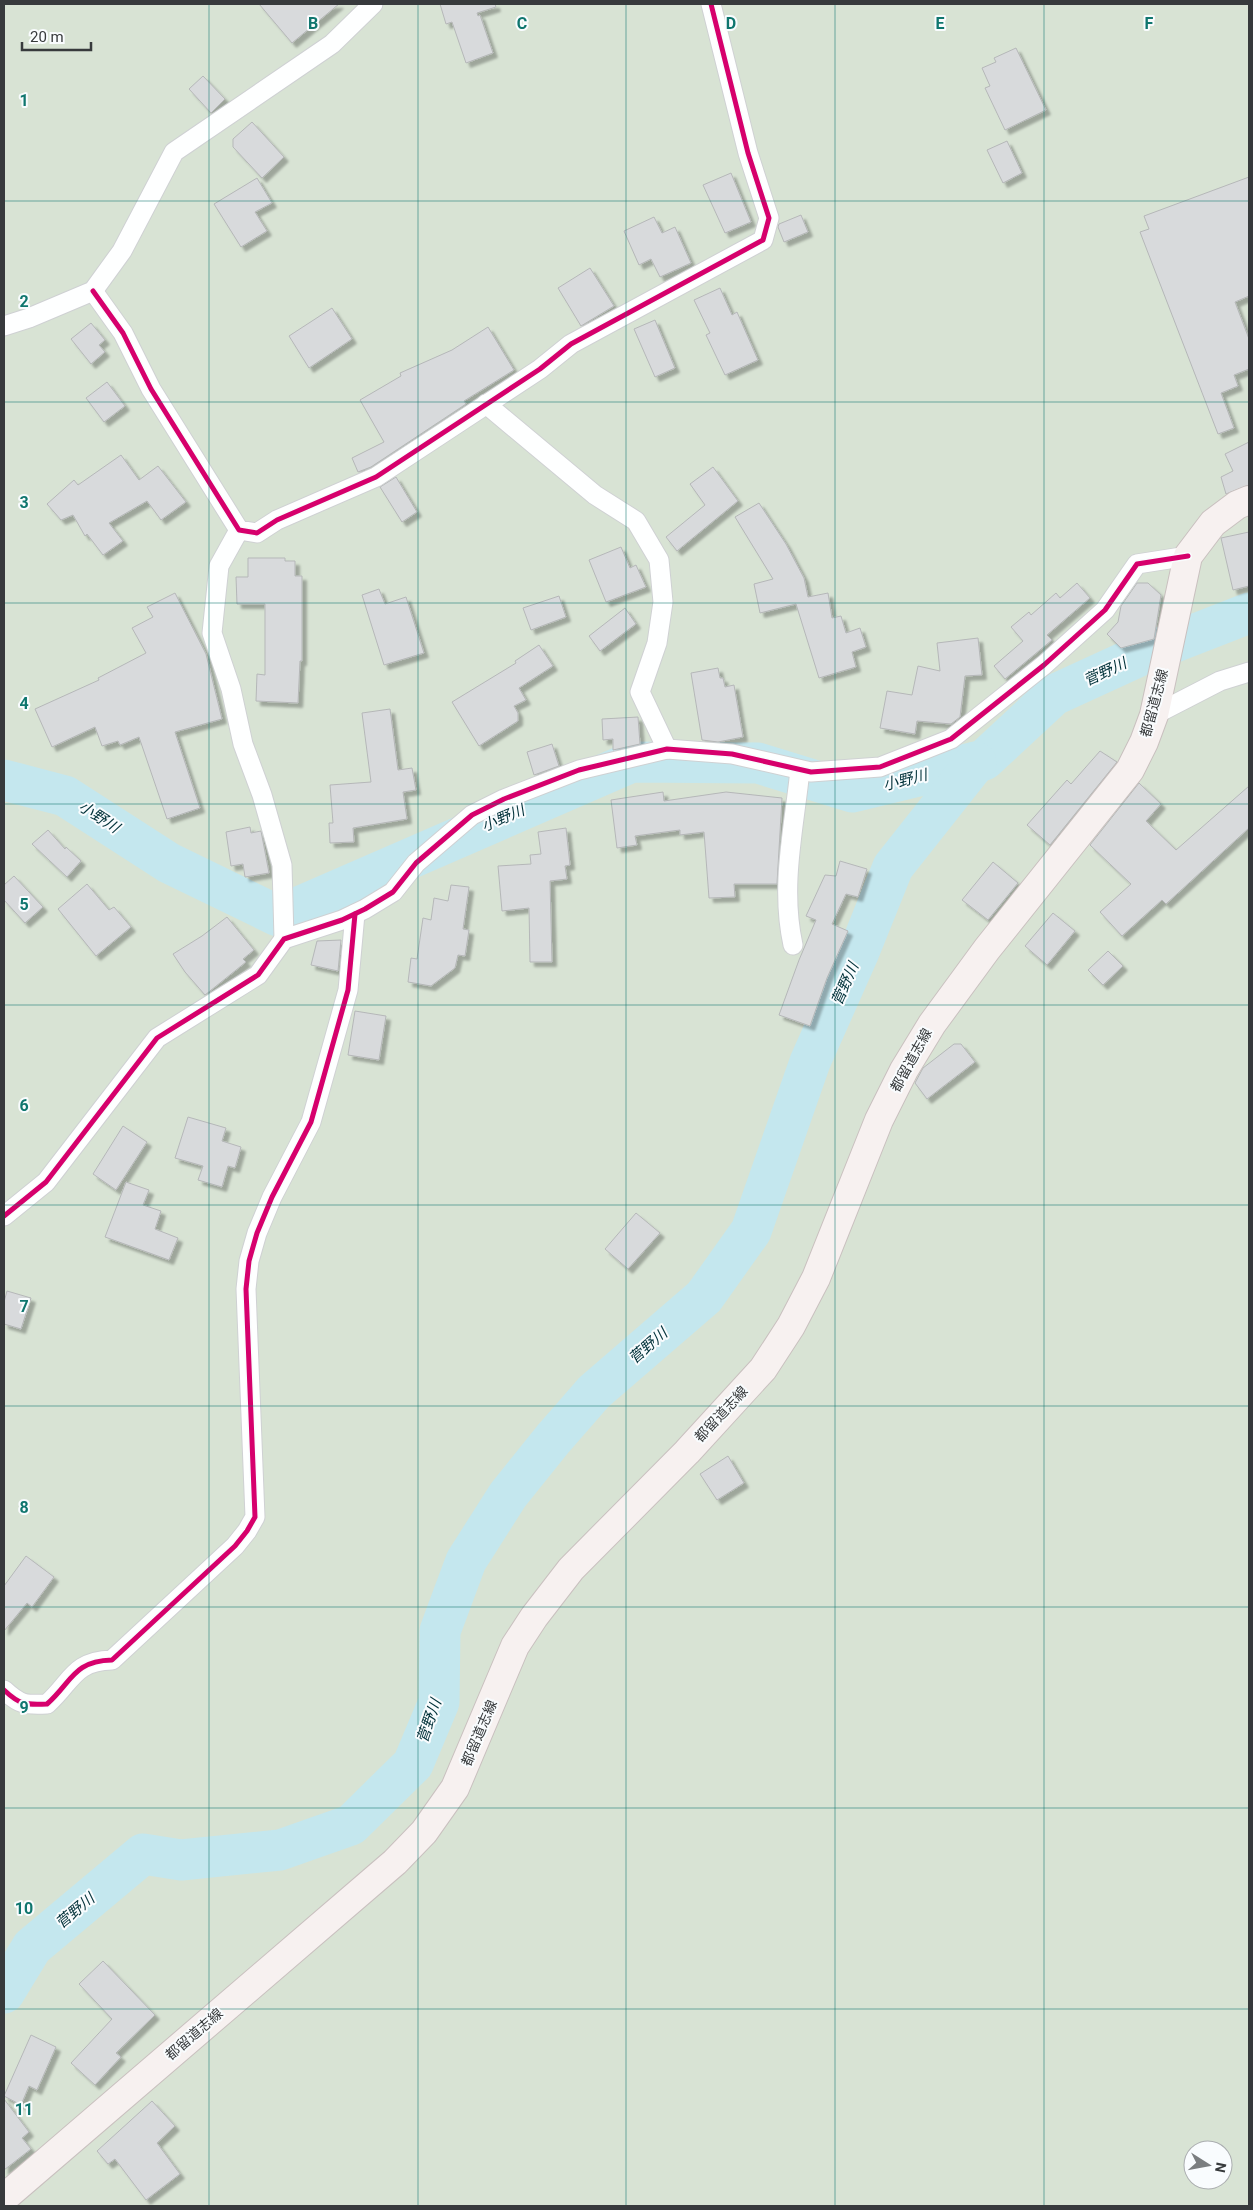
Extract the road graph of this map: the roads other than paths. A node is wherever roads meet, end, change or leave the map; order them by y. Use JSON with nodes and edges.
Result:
{"nodes":[{"id":1,"x":373,"y":4,"type":"edge"},
{"id":2,"x":711,"y":4,"type":"edge"},
{"id":3,"x":93,"y":290,"type":"junction"},
{"id":4,"x":4,"y":326,"type":"edge"},
{"id":5,"x":486,"y":404,"type":"junction"},
{"id":6,"x":1249,"y":500,"type":"edge"},
{"id":7,"x":239,"y":530,"type":"junction"},
{"id":8,"x":1188,"y":556,"type":"junction"},
{"id":9,"x":1249,"y":672,"type":"edge"},
{"id":10,"x":1154,"y":715,"type":"junction"},
{"id":11,"x":667,"y":749,"type":"junction"},
{"id":12,"x":800,"y":770,"type":"junction"},
{"id":13,"x":355,"y":914,"type":"junction"},
{"id":14,"x":284,"y":939,"type":"junction"},
{"id":15,"x":793,"y":945,"type":"dead end"},
{"id":16,"x":4,"y":1216,"type":"edge"},
{"id":17,"x":4,"y":1690,"type":"edge"},
{"id":18,"x":4,"y":2198,"type":"edge"}],
"edges":[{"from":1,"to":3,"type":"street"},
{"from":2,"to":5,"type":"street"},
{"from":3,"to":4,"type":"street"},
{"from":3,"to":7,"type":"street"},
{"from":5,"to":7,"type":"street"},
{"from":5,"to":11,"type":"street"},
{"from":6,"to":8,"type":"main road","name":"都留道志線"},
{"from":7,"to":14,"type":"street"},
{"from":8,"to":10,"type":"main road","name":"都留道志線"},
{"from":8,"to":12,"type":"street"},
{"from":9,"to":10,"type":"street"},
{"from":10,"to":18,"type":"main road","name":"都留道志線"},
{"from":11,"to":12,"type":"street"},
{"from":11,"to":13,"type":"street"},
{"from":12,"to":15,"type":"street"},
{"from":13,"to":14,"type":"street"},
{"from":13,"to":17,"type":"street"},
{"from":14,"to":16,"type":"street"}]}
